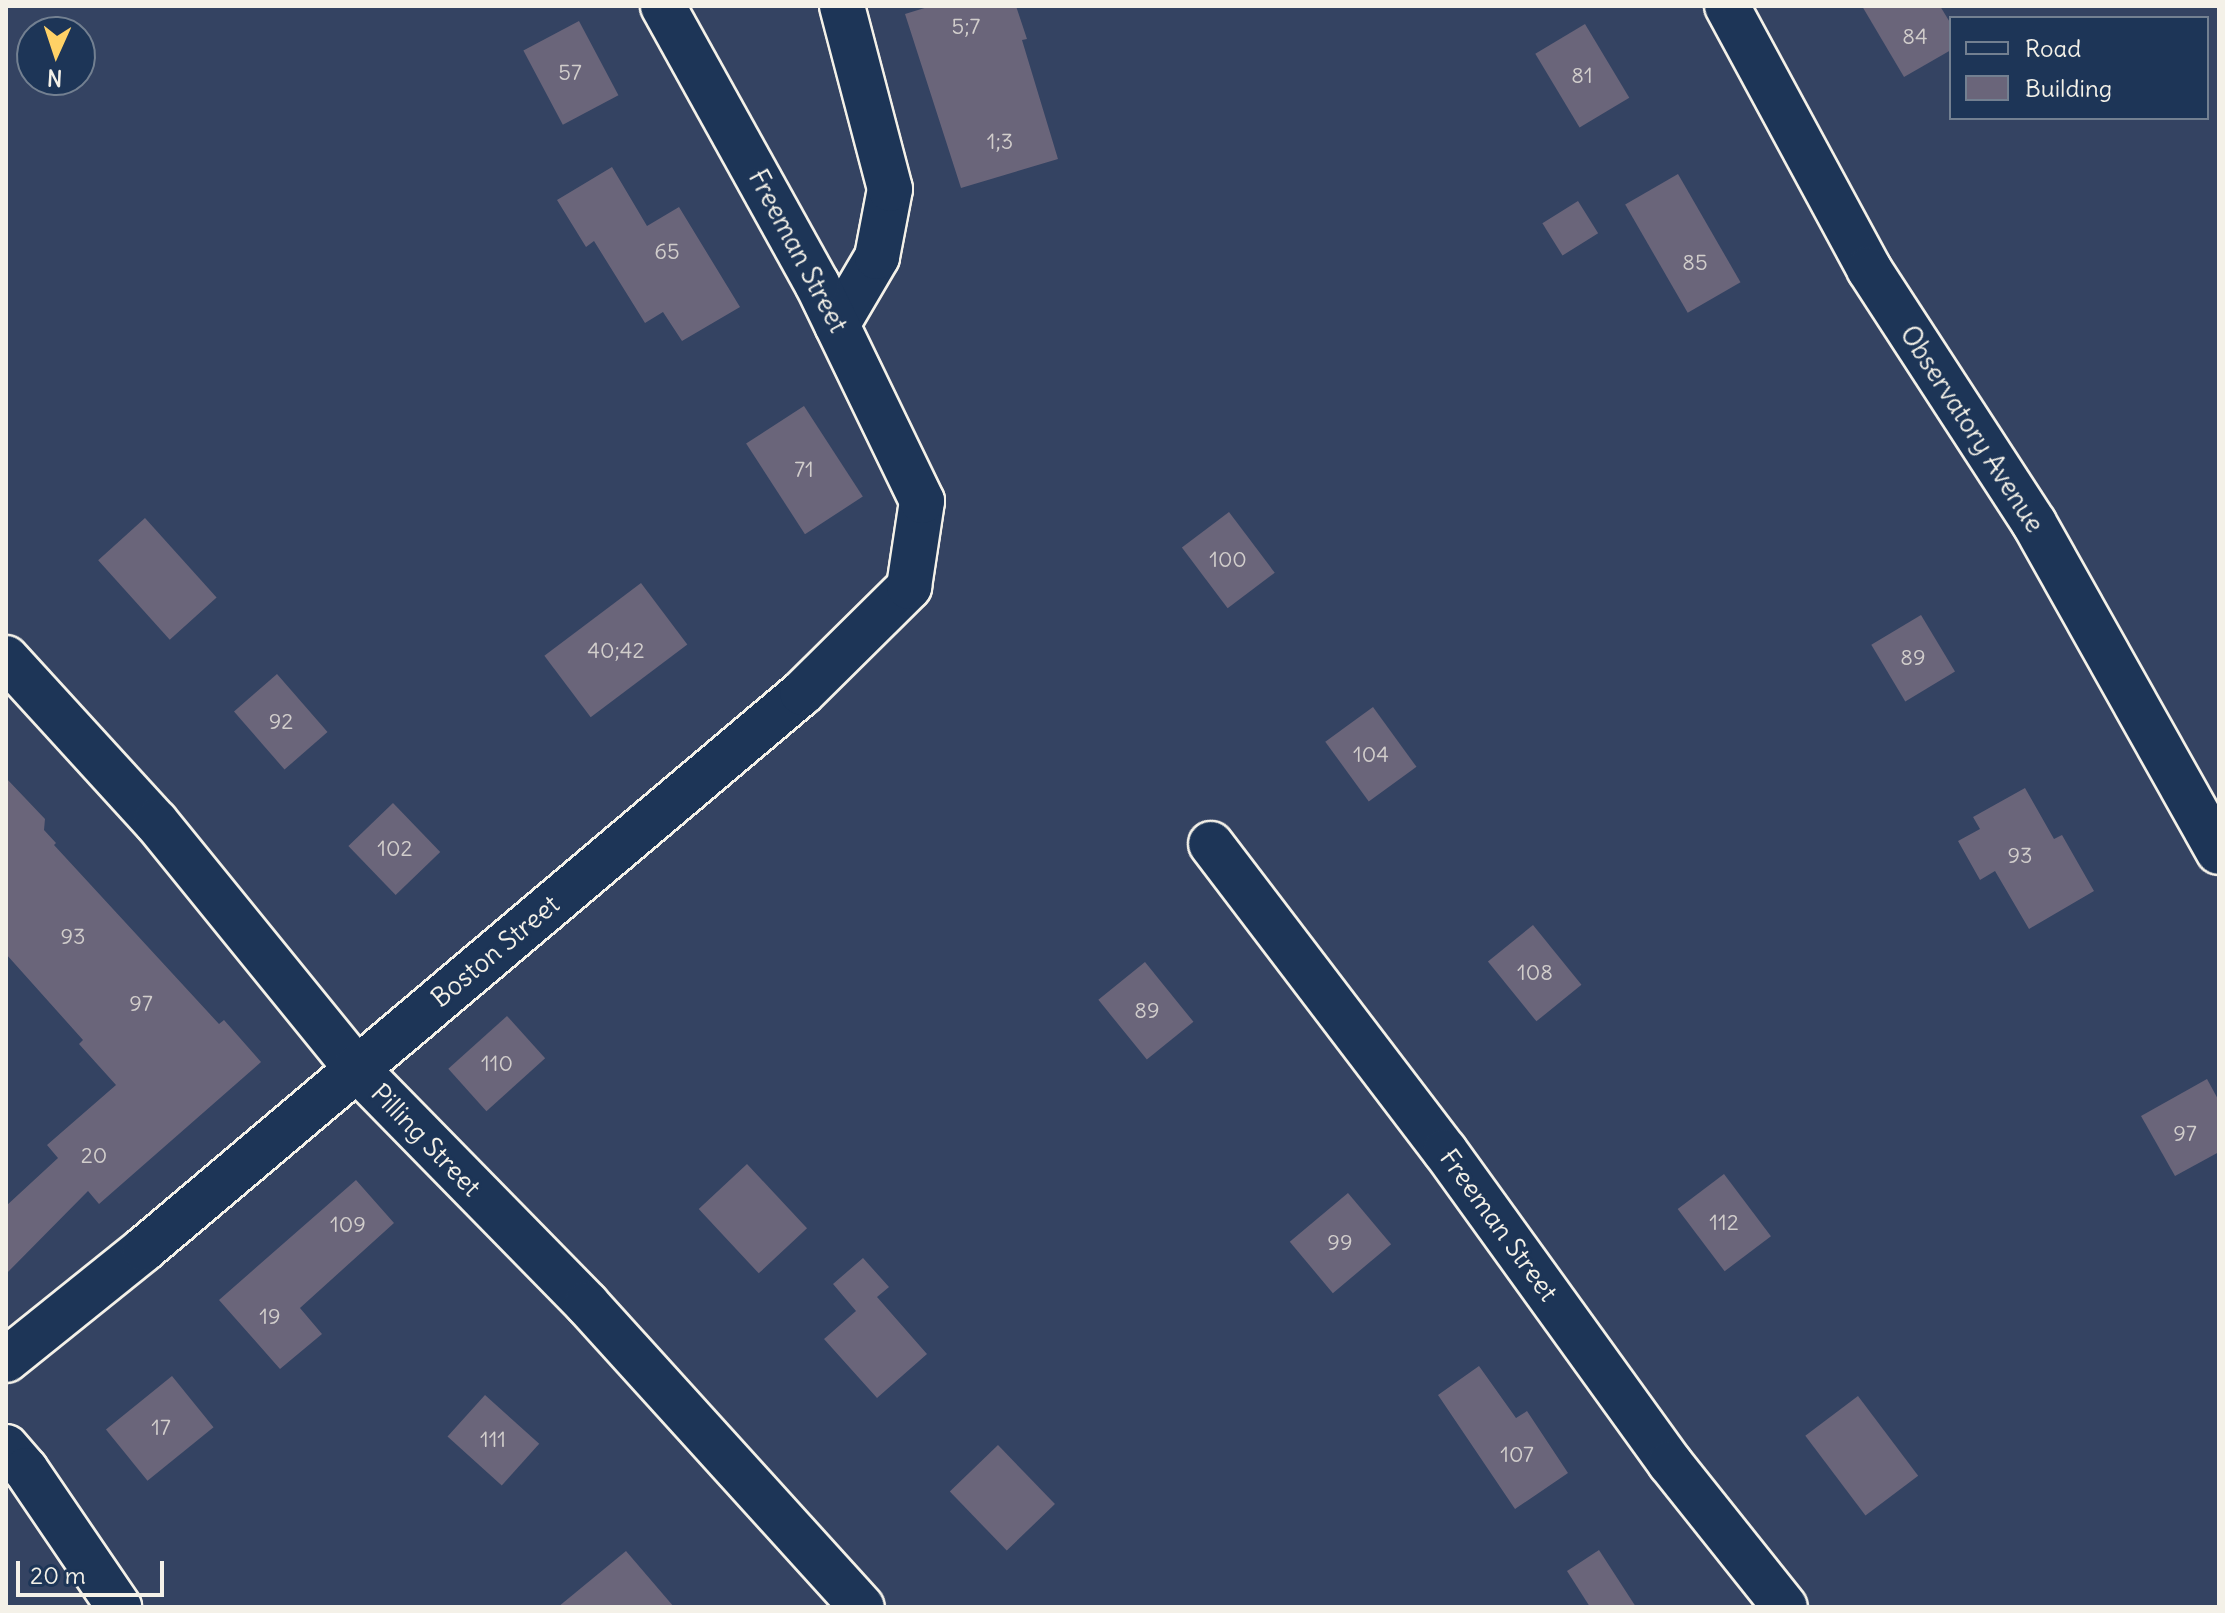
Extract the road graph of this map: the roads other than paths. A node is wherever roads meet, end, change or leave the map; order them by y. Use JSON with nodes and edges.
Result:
{"nodes":[{"id":1,"x":663,"y":6,"type":"edge"},
{"id":2,"x":842,"y":6,"type":"edge"},
{"id":3,"x":1727,"y":6,"type":"edge"},
{"id":4,"x":837,"y":325,"type":"junction"},
{"id":5,"x":922,"y":501,"type":"joint"},
{"id":6,"x":6,"y":658,"type":"edge"},
{"id":7,"x":1211,"y":844,"type":"dead end"},
{"id":8,"x":2219,"y":852,"type":"edge"},
{"id":9,"x":356,"y":1068,"type":"junction"},
{"id":10,"x":6,"y":1360,"type":"edge"},
{"id":11,"x":6,"y":1447,"type":"edge"},
{"id":12,"x":119,"y":1607,"type":"edge"},
{"id":13,"x":862,"y":1607,"type":"edge"},
{"id":14,"x":1785,"y":1607,"type":"edge"}],
"edges":[{"from":1,"to":4,"type":"street","name":"Freeman Street"},
{"from":2,"to":4,"type":"street"},
{"from":3,"to":8,"type":"street","name":"Observatory Avenue"},
{"from":4,"to":5,"type":"street","name":"Freeman Street"},
{"from":5,"to":9,"type":"street","name":"Boston Street"},
{"from":6,"to":9,"type":"street","name":"Pilling Street"},
{"from":7,"to":14,"type":"street","name":"Freeman Street"},
{"from":9,"to":10,"type":"street","name":"Boston Street"},
{"from":9,"to":13,"type":"street","name":"Pilling Street"},
{"from":11,"to":12,"type":"street"}]}
